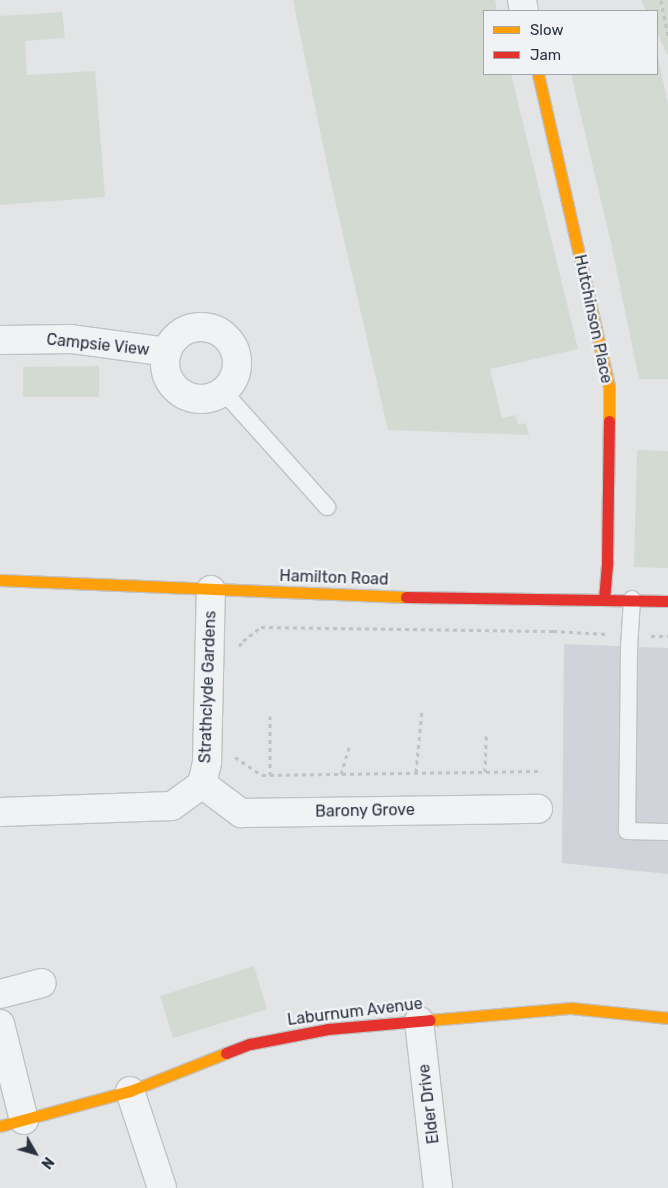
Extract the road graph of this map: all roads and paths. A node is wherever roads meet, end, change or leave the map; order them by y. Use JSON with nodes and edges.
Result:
{"nodes":[{"id":1,"x":661,"y":0,"type":"edge"},
{"id":2,"x":668,"y":35,"type":"edge"},
{"id":3,"x":538,"y":75,"type":"edge"},
{"id":4,"x":0,"y":340,"type":"edge"},
{"id":5,"x":167,"y":352,"type":"junction"},
{"id":6,"x":223,"y":391,"type":"junction"},
{"id":7,"x":327,"y":507,"type":"dead end"},
{"id":8,"x":0,"y":580,"type":"edge"},
{"id":9,"x":211,"y":590,"type":"junction"},
{"id":10,"x":604,"y":599,"type":"junction"},
{"id":11,"x":632,"y":599,"type":"junction"},
{"id":12,"x":668,"y":601,"type":"edge"},
{"id":13,"x":629,"y":635,"type":"junction"},
{"id":14,"x":668,"y":636,"type":"edge"},
{"id":15,"x":234,"y":653,"type":"dead end"},
{"id":16,"x":422,"y":710,"type":"dead end"},
{"id":17,"x":270,"y":716,"type":"dead end"},
{"id":18,"x":486,"y":735,"type":"dead end"},
{"id":19,"x":350,"y":745,"type":"dead end"},
{"id":20,"x":229,"y":754,"type":"dead end"},
{"id":21,"x":540,"y":771,"type":"dead end"},
{"id":22,"x":416,"y":772,"type":"junction"},
{"id":23,"x":485,"y":772,"type":"junction"},
{"id":24,"x":341,"y":774,"type":"junction"},
{"id":25,"x":270,"y":775,"type":"junction"},
{"id":26,"x":202,"y":784,"type":"junction"},
{"id":27,"x":538,"y":809,"type":"dead end"},
{"id":28,"x":0,"y":812,"type":"edge"},
{"id":29,"x":668,"y":832,"type":"edge"},
{"id":30,"x":42,"y":983,"type":"dead end"},
{"id":31,"x":0,"y":994,"type":"edge"},
{"id":32,"x":668,"y":1018,"type":"edge"},
{"id":33,"x":419,"y":1021,"type":"junction"},
{"id":34,"x":0,"y":1024,"type":"edge"},
{"id":35,"x":130,"y":1091,"type":"junction"},
{"id":36,"x":12,"y":1123,"type":"edge"},
{"id":37,"x":162,"y":1188,"type":"edge"},
{"id":38,"x":438,"y":1188,"type":"edge"}],
"edges":[{"from":1,"to":2,"type":"path"},
{"from":3,"to":10,"type":"street","name":"Hutchinson Place"},
{"from":4,"to":5,"type":"street","name":"Campsie View"},
{"from":5,"to":6,"type":"street","name":"Campsie View"},
{"from":5,"to":6,"type":"street","name":"Campsie View"},
{"from":6,"to":7,"type":"lane"},
{"from":8,"to":9,"type":"street","name":"Hamilton Road"},
{"from":9,"to":10,"type":"street","name":"Hamilton Road"},
{"from":9,"to":26,"type":"street","name":"Strathclyde Gardens"},
{"from":10,"to":11,"type":"street","name":"Hamilton Road"},
{"from":11,"to":12,"type":"street","name":"Hamilton Road"},
{"from":11,"to":13,"type":"lane"},
{"from":13,"to":14,"type":"path"},
{"from":13,"to":15,"type":"path"},
{"from":13,"to":29,"type":"lane"},
{"from":16,"to":22,"type":"path"},
{"from":17,"to":25,"type":"path"},
{"from":18,"to":23,"type":"path"},
{"from":19,"to":24,"type":"path"},
{"from":20,"to":25,"type":"path"},
{"from":21,"to":23,"type":"path"},
{"from":22,"to":23,"type":"path"},
{"from":22,"to":24,"type":"path"},
{"from":24,"to":25,"type":"path"},
{"from":26,"to":27,"type":"street","name":"Barony Grove"},
{"from":26,"to":28,"type":"street","name":"Strathclyde Gardens"},
{"from":30,"to":31,"type":"street"},
{"from":32,"to":33,"type":"street","name":"Laburnum Avenue"},
{"from":33,"to":35,"type":"street","name":"Laburnum Avenue"},
{"from":33,"to":38,"type":"street","name":"Elder Drive"},
{"from":34,"to":36,"type":"street"},
{"from":35,"to":36,"type":"street","name":"Laburnum Avenue"},
{"from":35,"to":37,"type":"street"}]}
